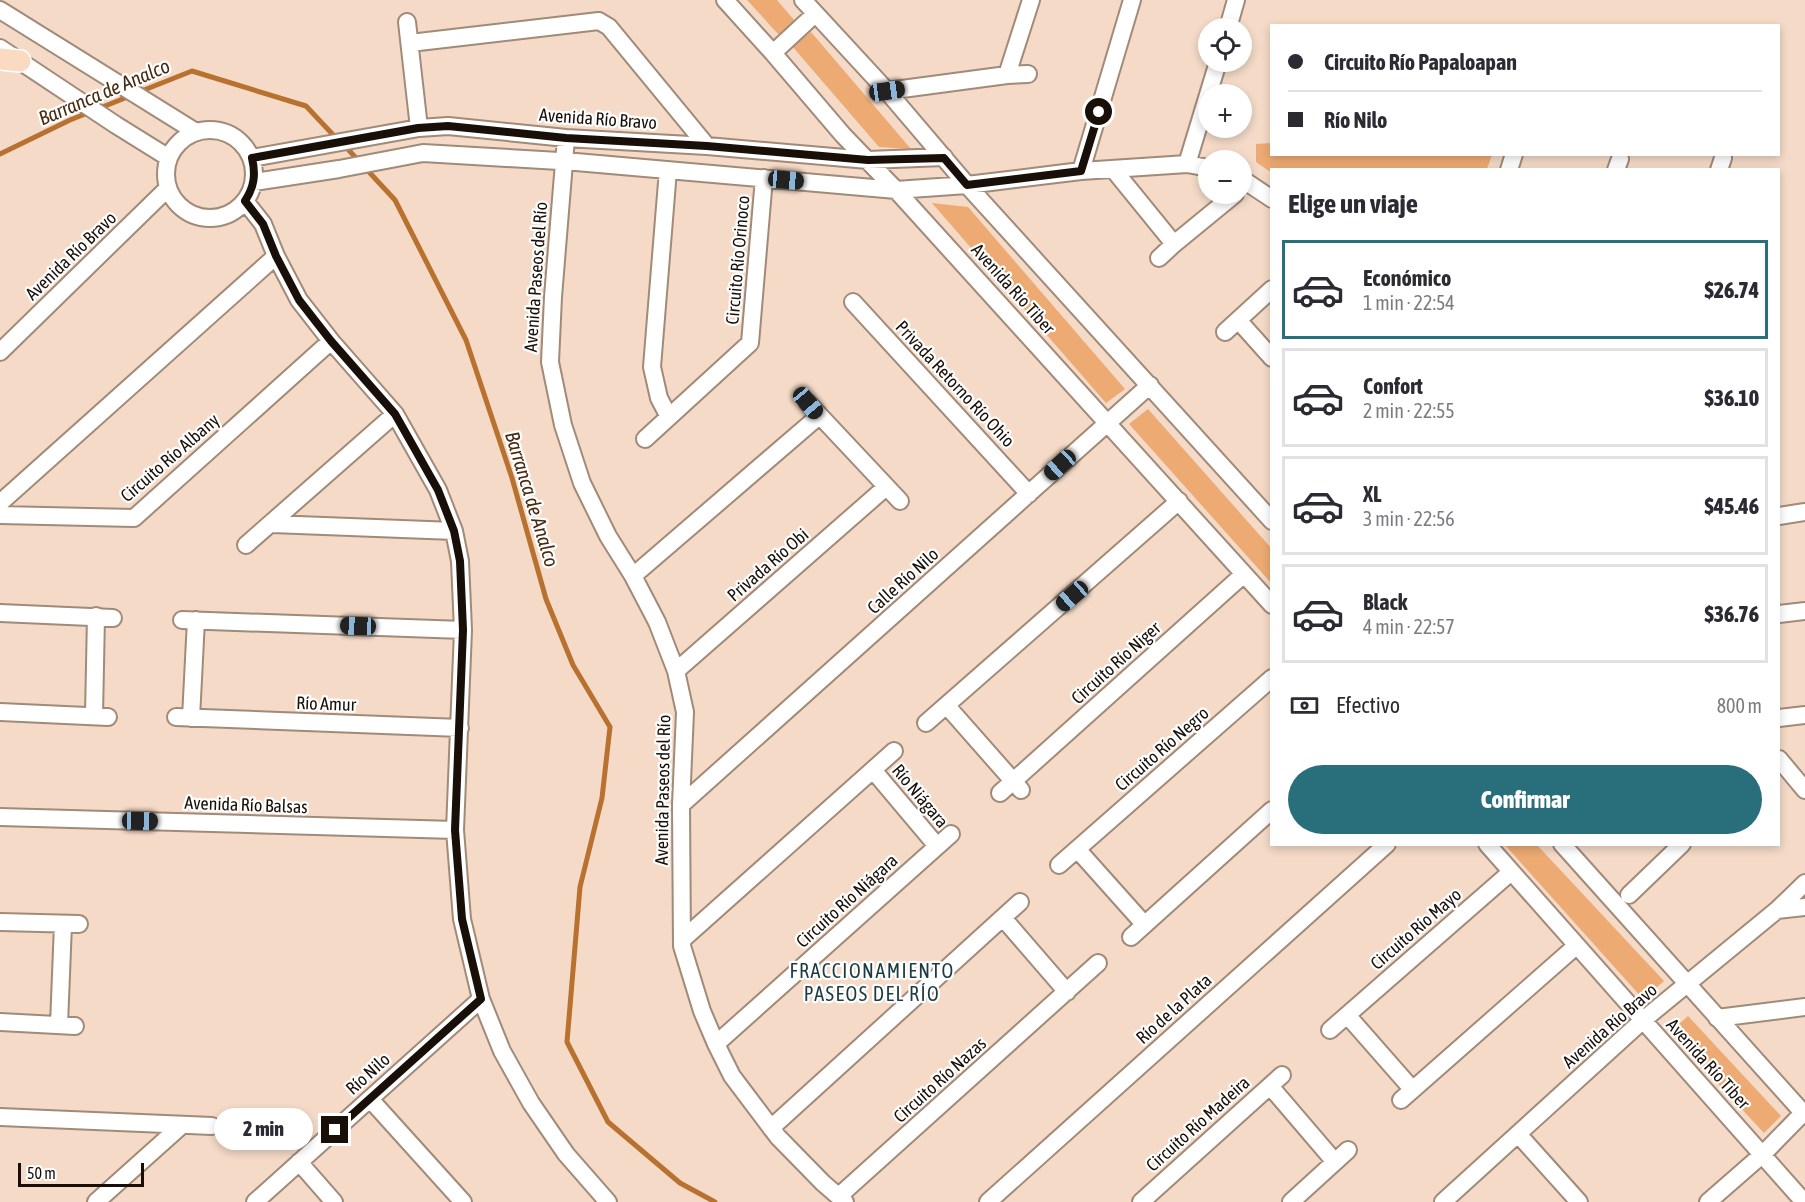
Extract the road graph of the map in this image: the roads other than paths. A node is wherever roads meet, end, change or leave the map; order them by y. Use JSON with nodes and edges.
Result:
{"nodes":[{"id":1,"x":724,"y":0,"type":"edge"},
{"id":2,"x":1031,"y":0,"type":"edge"},
{"id":3,"x":1132,"y":0,"type":"edge"},
{"id":4,"x":1236,"y":0,"type":"edge"},
{"id":5,"x":807,"y":4,"type":"edge"},
{"id":6,"x":0,"y":10,"type":"edge"},
{"id":7,"x":1231,"y":18,"type":"edge"},
{"id":8,"x":407,"y":22,"type":"dead end"},
{"id":9,"x":410,"y":42,"type":"junction"},
{"id":10,"x":0,"y":48,"type":"edge"},
{"id":11,"x":773,"y":53,"type":"junction"},
{"id":12,"x":10,"y":60,"type":"edge"},
{"id":13,"x":1215,"y":72,"type":"edge"},
{"id":14,"x":1028,"y":74,"type":"dead end"},
{"id":15,"x":1007,"y":75,"type":"junction"},
{"id":16,"x":887,"y":91,"type":"junction"},
{"id":17,"x":418,"y":128,"type":"junction"},
{"id":18,"x":196,"y":132,"type":"junction"},
{"id":19,"x":566,"y":138,"type":"junction"},
{"id":20,"x":707,"y":146,"type":"junction"},
{"id":21,"x":169,"y":158,"type":"junction"},
{"id":22,"x":252,"y":158,"type":"junction"},
{"id":23,"x":944,"y":158,"type":"junction"},
{"id":24,"x":868,"y":160,"type":"junction"},
{"id":25,"x":564,"y":161,"type":"junction"},
{"id":26,"x":1187,"y":164,"type":"junction"},
{"id":27,"x":1198,"y":166,"type":"edge"},
{"id":28,"x":1113,"y":169,"type":"junction"},
{"id":29,"x":668,"y":170,"type":"junction"},
{"id":30,"x":1081,"y":171,"type":"junction"},
{"id":31,"x":764,"y":178,"type":"junction"},
{"id":32,"x":254,"y":182,"type":"junction"},
{"id":33,"x":967,"y":185,"type":"junction"},
{"id":34,"x":168,"y":188,"type":"junction"},
{"id":35,"x":1252,"y":188,"type":"edge"},
{"id":36,"x":896,"y":190,"type":"junction"},
{"id":37,"x":1270,"y":198,"type":"edge"},
{"id":38,"x":245,"y":201,"type":"junction"},
{"id":39,"x":1223,"y":204,"type":"edge"},
{"id":40,"x":1174,"y":244,"type":"junction"},
{"id":41,"x":276,"y":256,"type":"junction"},
{"id":42,"x":1159,"y":258,"type":"dead end"},
{"id":43,"x":1270,"y":291,"type":"edge"},
{"id":44,"x":853,"y":302,"type":"dead end"},
{"id":45,"x":1238,"y":320,"type":"junction"},
{"id":46,"x":1225,"y":332,"type":"dead end"},
{"id":47,"x":331,"y":341,"type":"junction"},
{"id":48,"x":0,"y":352,"type":"edge"},
{"id":49,"x":1270,"y":356,"type":"edge"},
{"id":50,"x":1150,"y":385,"type":"junction"},
{"id":51,"x":395,"y":414,"type":"junction"},
{"id":52,"x":669,"y":417,"type":"junction"},
{"id":53,"x":1107,"y":422,"type":"junction"},
{"id":54,"x":645,"y":439,"type":"dead end"},
{"id":55,"x":886,"y":487,"type":"junction"},
{"id":56,"x":1029,"y":494,"type":"junction"},
{"id":57,"x":900,"y":501,"type":"dead end"},
{"id":58,"x":1179,"y":501,"type":"junction"},
{"id":59,"x":0,"y":503,"type":"edge"},
{"id":60,"x":1805,"y":512,"type":"edge"},
{"id":61,"x":0,"y":515,"type":"edge"},
{"id":62,"x":1780,"y":516,"type":"edge"},
{"id":63,"x":1270,"y":519,"type":"edge"},
{"id":64,"x":272,"y":524,"type":"junction"},
{"id":65,"x":454,"y":531,"type":"junction"},
{"id":66,"x":246,"y":545,"type":"dead end"},
{"id":67,"x":1244,"y":574,"type":"junction"},
{"id":68,"x":633,"y":576,"type":"junction"},
{"id":69,"x":1270,"y":603,"type":"edge"},
{"id":70,"x":1805,"y":611,"type":"edge"},
{"id":71,"x":0,"y":613,"type":"edge"},
{"id":72,"x":1780,"y":614,"type":"edge"},
{"id":73,"x":96,"y":616,"type":"junction"},
{"id":74,"x":114,"y":618,"type":"dead end"},
{"id":75,"x":463,"y":630,"type":"junction"},
{"id":76,"x":676,"y":671,"type":"junction"},
{"id":77,"x":1270,"y":680,"type":"edge"},
{"id":78,"x":947,"y":706,"type":"junction"},
{"id":79,"x":0,"y":712,"type":"edge"},
{"id":80,"x":1805,"y":715,"type":"edge"},
{"id":81,"x":1780,"y":718,"type":"edge"},
{"id":82,"x":927,"y":723,"type":"dead end"},
{"id":83,"x":460,"y":728,"type":"junction"},
{"id":84,"x":894,"y":751,"type":"dead end"},
{"id":85,"x":1780,"y":760,"type":"edge"},
{"id":86,"x":873,"y":770,"type":"junction"},
{"id":87,"x":1018,"y":785,"type":"junction"},
{"id":88,"x":1805,"y":790,"type":"edge"},
{"id":89,"x":1000,"y":793,"type":"dead end"},
{"id":90,"x":681,"y":805,"type":"junction"},
{"id":91,"x":1270,"y":812,"type":"edge"},
{"id":92,"x":0,"y":817,"type":"edge"},
{"id":93,"x":455,"y":830,"type":"junction"},
{"id":94,"x":951,"y":834,"type":"dead end"},
{"id":95,"x":937,"y":846,"type":"junction"},
{"id":96,"x":1385,"y":846,"type":"edge"},
{"id":97,"x":1489,"y":846,"type":"edge"},
{"id":98,"x":1564,"y":846,"type":"edge"},
{"id":99,"x":1680,"y":846,"type":"edge"},
{"id":100,"x":1077,"y":849,"type":"junction"},
{"id":101,"x":1059,"y":865,"type":"dead end"},
{"id":102,"x":1511,"y":872,"type":"junction"},
{"id":103,"x":1805,"y":884,"type":"edge"},
{"id":104,"x":1629,"y":896,"type":"dead end"},
{"id":105,"x":1020,"y":902,"type":"dead end"},
{"id":106,"x":1805,"y":907,"type":"edge"},
{"id":107,"x":1777,"y":910,"type":"junction"},
{"id":108,"x":1003,"y":918,"type":"junction"},
{"id":109,"x":0,"y":922,"type":"edge"},
{"id":110,"x":1144,"y":924,"type":"junction"},
{"id":111,"x":1131,"y":937,"type":"dead end"},
{"id":112,"x":682,"y":940,"type":"junction"},
{"id":113,"x":1576,"y":946,"type":"junction"},
{"id":114,"x":1098,"y":963,"type":"dead end"},
{"id":115,"x":1688,"y":985,"type":"junction"},
{"id":116,"x":1066,"y":992,"type":"junction"},
{"id":117,"x":481,"y":999,"type":"junction"},
{"id":118,"x":1805,"y":1007,"type":"edge"},
{"id":119,"x":1347,"y":1015,"type":"junction"},
{"id":120,"x":1717,"y":1018,"type":"junction"},
{"id":121,"x":1642,"y":1021,"type":"junction"},
{"id":122,"x":0,"y":1022,"type":"edge"},
{"id":123,"x":1330,"y":1030,"type":"dead end"},
{"id":124,"x":716,"y":1044,"type":"junction"},
{"id":125,"x":370,"y":1099,"type":"junction"},
{"id":126,"x":1804,"y":1114,"type":"edge"},
{"id":127,"x":0,"y":1117,"type":"edge"},
{"id":128,"x":182,"y":1125,"type":"junction"},
{"id":129,"x":212,"y":1126,"type":"dead end"},
{"id":130,"x":771,"y":1128,"type":"junction"},
{"id":131,"x":1518,"y":1134,"type":"junction"},
{"id":132,"x":1348,"y":1150,"type":"dead end"},
{"id":133,"x":1763,"y":1154,"type":"junction"},
{"id":134,"x":300,"y":1162,"type":"junction"},
{"id":135,"x":1335,"y":1162,"type":"junction"},
{"id":136,"x":842,"y":1199,"type":"edge"},
{"id":137,"x":96,"y":1202,"type":"edge"},
{"id":138,"x":255,"y":1202,"type":"edge"},
{"id":139,"x":334,"y":1202,"type":"edge"},
{"id":140,"x":463,"y":1202,"type":"edge"},
{"id":141,"x":608,"y":1202,"type":"edge"},
{"id":142,"x":988,"y":1202,"type":"edge"},
{"id":143,"x":1141,"y":1202,"type":"edge"},
{"id":144,"x":1291,"y":1202,"type":"edge"},
{"id":145,"x":1443,"y":1202,"type":"edge"},
{"id":146,"x":1579,"y":1202,"type":"edge"},
{"id":147,"x":1708,"y":1202,"type":"edge"},
{"id":148,"x":1804,"y":1202,"type":"edge"}],
"edges":[{"from":1,"to":11,"type":"street","name":"Avenida Río Tiber"},
{"from":2,"to":15,"type":"street"},
{"from":3,"to":30,"type":"street"},
{"from":4,"to":7,"type":"street"},
{"from":5,"to":11,"type":"street"},
{"from":5,"to":16,"type":"street","name":"Avenida Río Tiber"},
{"from":6,"to":18,"type":"street"},
{"from":8,"to":9,"type":"street"},
{"from":9,"to":17,"type":"street"},
{"from":9,"to":20,"type":"street"},
{"from":10,"to":12,"type":"street"},
{"from":11,"to":24,"type":"street","name":"Avenida Río Tiber"},
{"from":12,"to":21,"type":"street"},
{"from":13,"to":26,"type":"street"},
{"from":14,"to":15,"type":"street"},
{"from":15,"to":16,"type":"street"},
{"from":16,"to":23,"type":"street","name":"Avenida Río Tiber"},
{"from":17,"to":19,"type":"street","name":"Avenida Río Bravo"},
{"from":17,"to":22,"type":"street","name":"Avenida Río Bravo"},
{"from":18,"to":21,"type":"street"},
{"from":18,"to":22,"type":"street"},
{"from":19,"to":20,"type":"street","name":"Avenida Río Bravo"},
{"from":19,"to":25,"type":"street","name":"Avenida Paseos del Río"},
{"from":20,"to":24,"type":"street","name":"Avenida Río Bravo"},
{"from":21,"to":34,"type":"street"},
{"from":22,"to":32,"type":"street"},
{"from":23,"to":24,"type":"street","name":"Avenida Río Bravo"},
{"from":23,"to":33,"type":"street","name":"Avenida Río Tiber"},
{"from":24,"to":36,"type":"street","name":"Avenida Río Tiber"},
{"from":25,"to":29,"type":"street"},
{"from":25,"to":32,"type":"street"},
{"from":25,"to":68,"type":"street","name":"Avenida Paseos del Río"},
{"from":26,"to":27,"type":"street"},
{"from":26,"to":28,"type":"street"},
{"from":28,"to":30,"type":"street"},
{"from":28,"to":40,"type":"street"},
{"from":29,"to":31,"type":"street"},
{"from":29,"to":52,"type":"street"},
{"from":30,"to":33,"type":"street"},
{"from":31,"to":36,"type":"street"},
{"from":31,"to":52,"type":"street","name":"Circuito Río Orinoco"},
{"from":32,"to":38,"type":"street"},
{"from":33,"to":36,"type":"street"},
{"from":33,"to":50,"type":"street","name":"Avenida Río Tiber"},
{"from":34,"to":38,"type":"street"},
{"from":34,"to":48,"type":"street","name":"Avenida Río Bravo"},
{"from":35,"to":37,"type":"street"},
{"from":36,"to":53,"type":"street","name":"Avenida Río Tiber"},
{"from":38,"to":41,"type":"street"},
{"from":39,"to":40,"type":"street"},
{"from":40,"to":42,"type":"street"},
{"from":41,"to":47,"type":"street"},
{"from":41,"to":59,"type":"street"},
{"from":43,"to":45,"type":"street"},
{"from":44,"to":56,"type":"street","name":"Privada Retorno Río Ohio"},
{"from":45,"to":46,"type":"street"},
{"from":45,"to":49,"type":"street"},
{"from":47,"to":51,"type":"street"},
{"from":47,"to":61,"type":"street","name":"Circuito Río Albany"},
{"from":50,"to":53,"type":"street","name":"Calle Río Nilo"},
{"from":50,"to":63,"type":"street","name":"Avenida Río Tiber"},
{"from":51,"to":64,"type":"street"},
{"from":51,"to":65,"type":"street"},
{"from":52,"to":54,"type":"street","name":"Circuito Río Orinoco"},
{"from":53,"to":56,"type":"street","name":"Calle Río Nilo"},
{"from":53,"to":58,"type":"street","name":"Avenida Río Tiber"},
{"from":55,"to":57,"type":"street"},
{"from":55,"to":68,"type":"street"},
{"from":55,"to":76,"type":"street","name":"Privada Río Obi"},
{"from":56,"to":90,"type":"street","name":"Calle Río Nilo"},
{"from":58,"to":67,"type":"street","name":"Avenida Río Tiber"},
{"from":58,"to":78,"type":"street"},
{"from":60,"to":62,"type":"street"},
{"from":64,"to":65,"type":"street"},
{"from":64,"to":66,"type":"street"},
{"from":65,"to":75,"type":"street"},
{"from":67,"to":69,"type":"street","name":"Avenida Río Tiber"},
{"from":67,"to":87,"type":"street","name":"Circuito Río Niger"},
{"from":68,"to":76,"type":"street","name":"Avenida Paseos del Río"},
{"from":70,"to":72,"type":"street"},
{"from":71,"to":73,"type":"street"},
{"from":73,"to":74,"type":"street"},
{"from":73,"to":79,"type":"street"},
{"from":75,"to":83,"type":"street"},
{"from":75,"to":83,"type":"street","name":"Río Amur"},
{"from":76,"to":90,"type":"street","name":"Avenida Paseos del Río"},
{"from":77,"to":100,"type":"street","name":"Circuito Río Negro"},
{"from":78,"to":82,"type":"street"},
{"from":78,"to":87,"type":"street"},
{"from":80,"to":81,"type":"street"},
{"from":83,"to":93,"type":"street"},
{"from":84,"to":86,"type":"street"},
{"from":85,"to":88,"type":"street"},
{"from":86,"to":95,"type":"street","name":"Río Niágara"},
{"from":86,"to":112,"type":"street"},
{"from":87,"to":89,"type":"street","name":"Circuito Río Niger"},
{"from":90,"to":112,"type":"street","name":"Avenida Paseos del Río"},
{"from":91,"to":110,"type":"street"},
{"from":92,"to":93,"type":"street","name":"Avenida Río Balsas"},
{"from":93,"to":117,"type":"street"},
{"from":94,"to":95,"type":"street","name":"Circuito Río Niágara"},
{"from":95,"to":124,"type":"street","name":"Circuito Río Niágara"},
{"from":96,"to":142,"type":"street","name":"Río de la Plata"},
{"from":97,"to":102,"type":"street","name":"Avenida Río Tiber"},
{"from":98,"to":115,"type":"street","name":"Avenida Río Tiber"},
{"from":99,"to":104,"type":"street"},
{"from":100,"to":101,"type":"street","name":"Circuito Río Negro"},
{"from":100,"to":110,"type":"street"},
{"from":102,"to":113,"type":"street","name":"Avenida Río Tiber"},
{"from":102,"to":119,"type":"street","name":"Circuito Río Mayo"},
{"from":103,"to":107,"type":"street","name":"Avenida Río Bravo"},
{"from":105,"to":108,"type":"street"},
{"from":106,"to":107,"type":"street"},
{"from":107,"to":115,"type":"street","name":"Avenida Río Bravo"},
{"from":108,"to":116,"type":"street"},
{"from":108,"to":130,"type":"street"},
{"from":109,"to":122,"type":"street"},
{"from":110,"to":111,"type":"street"},
{"from":112,"to":124,"type":"street","name":"Avenida Paseos del Río"},
{"from":113,"to":119,"type":"street"},
{"from":113,"to":121,"type":"street","name":"Avenida Río Tiber"},
{"from":114,"to":116,"type":"street","name":"Circuito Río Nazas"},
{"from":115,"to":120,"type":"street","name":"Avenida Río Tiber"},
{"from":115,"to":121,"type":"street","name":"Avenida Río Bravo"},
{"from":116,"to":136,"type":"street","name":"Circuito Río Nazas"},
{"from":117,"to":125,"type":"street","name":"Río Nilo"},
{"from":117,"to":141,"type":"street"},
{"from":118,"to":120,"type":"street"},
{"from":119,"to":123,"type":"street","name":"Circuito Río Mayo"},
{"from":120,"to":126,"type":"street","name":"Avenida Río Tiber"},
{"from":121,"to":131,"type":"street","name":"Avenida Río Bravo"},
{"from":121,"to":133,"type":"street","name":"Avenida Río Tiber"},
{"from":124,"to":130,"type":"street","name":"Avenida Paseos del Río"},
{"from":125,"to":134,"type":"street","name":"Río Nilo"},
{"from":125,"to":140,"type":"street"},
{"from":126,"to":133,"type":"street"},
{"from":127,"to":128,"type":"street"},
{"from":128,"to":129,"type":"street"},
{"from":128,"to":137,"type":"street"},
{"from":130,"to":136,"type":"street","name":"Avenida Paseos del Río"},
{"from":131,"to":145,"type":"street","name":"Avenida Río Bravo"},
{"from":131,"to":146,"type":"street"},
{"from":132,"to":135,"type":"street"},
{"from":133,"to":147,"type":"street"},
{"from":133,"to":148,"type":"street","name":"Avenida Río Tiber"},
{"from":134,"to":138,"type":"street","name":"Río Nilo"},
{"from":134,"to":139,"type":"street"},
{"from":135,"to":143,"type":"street","name":"Circuito Río Madeira"},
{"from":135,"to":144,"type":"street"}]}
